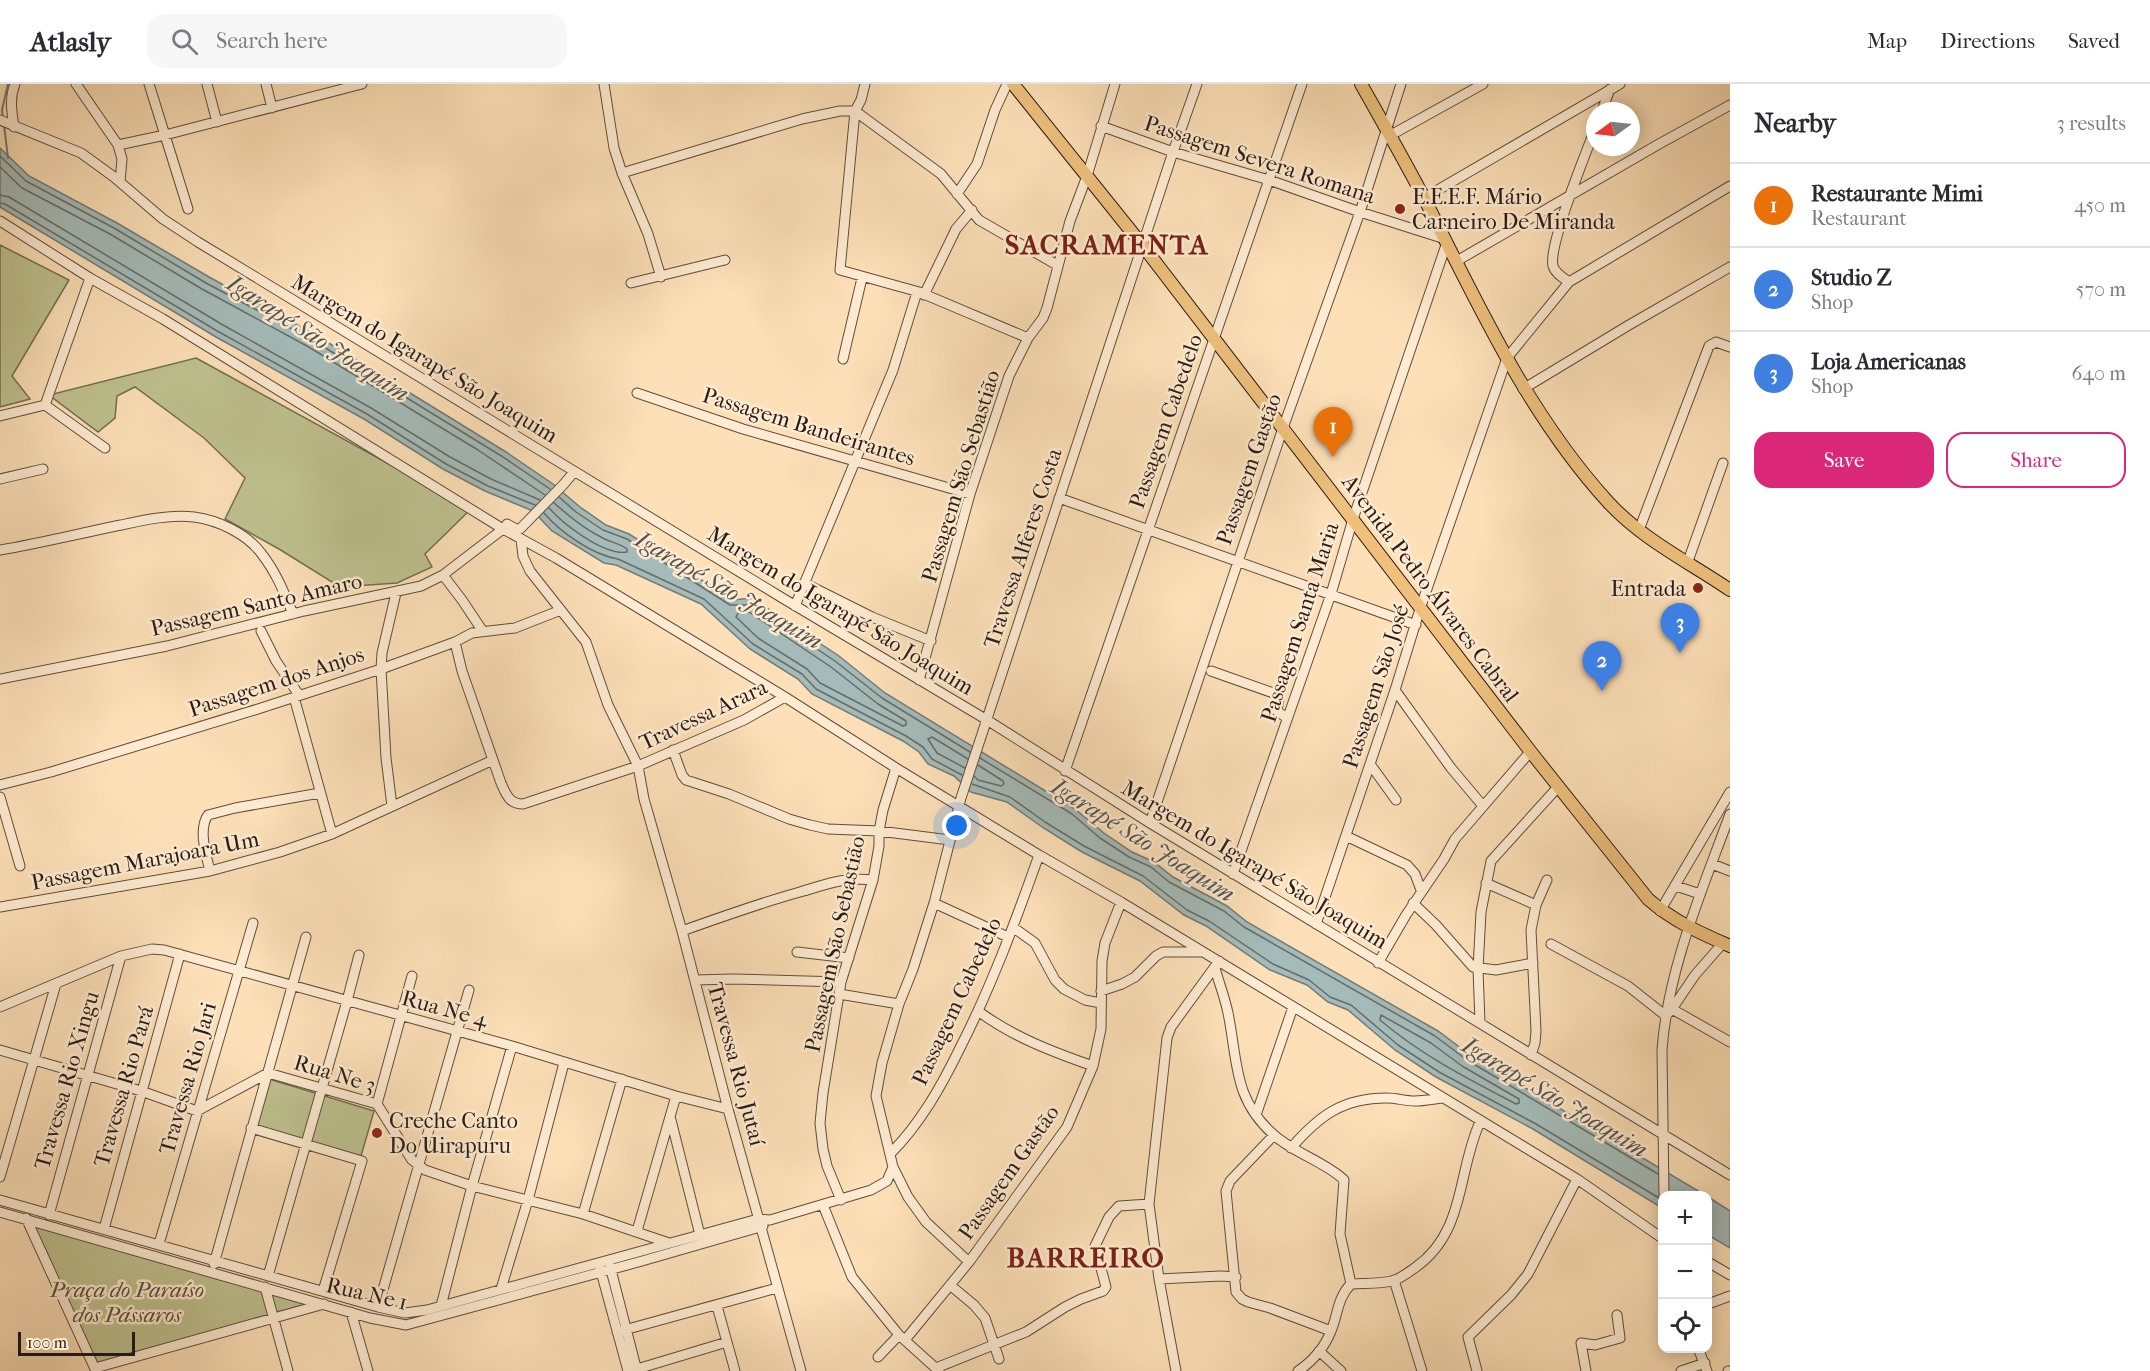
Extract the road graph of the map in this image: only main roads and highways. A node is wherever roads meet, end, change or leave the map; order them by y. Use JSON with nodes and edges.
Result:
{"nodes":[{"id":1,"x":1013,"y":84,"type":"edge"},
{"id":2,"x":1361,"y":84,"type":"edge"},
{"id":3,"x":1730,"y":590,"type":"edge"},
{"id":4,"x":1727,"y":944,"type":"edge"}],
"edges":[{"from":1,"to":4,"type":"main road","name":"Avenida Pedro Álvares Cabral"},
{"from":2,"to":3,"type":"main road"}]}
